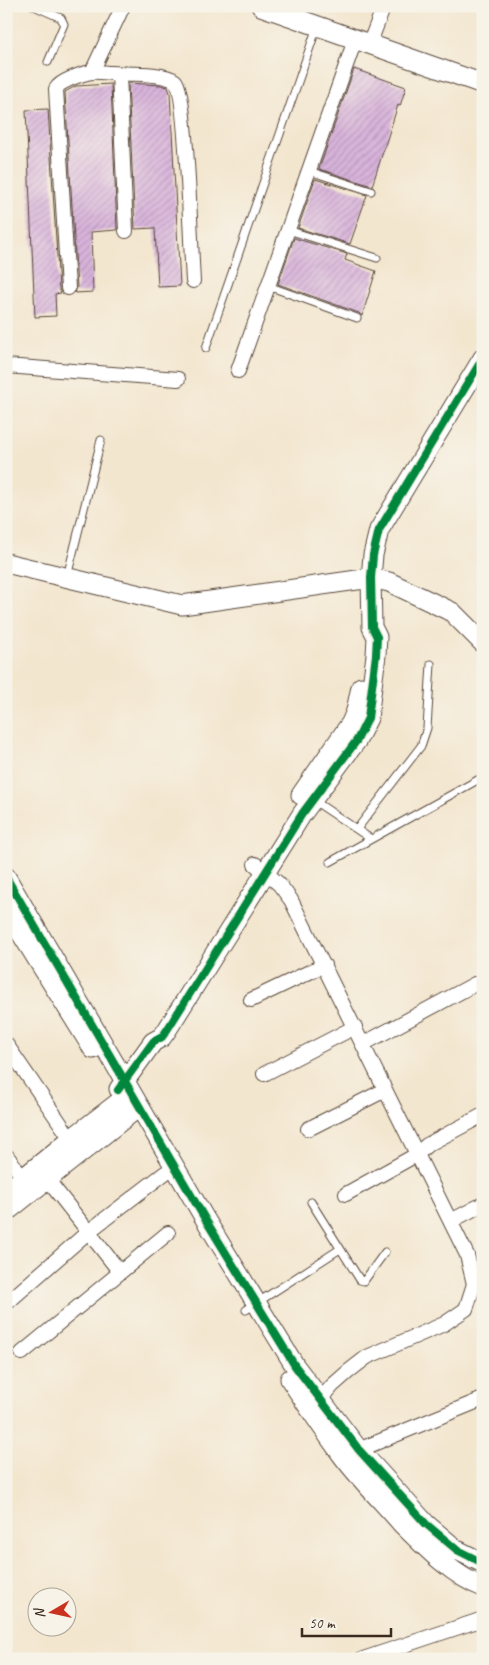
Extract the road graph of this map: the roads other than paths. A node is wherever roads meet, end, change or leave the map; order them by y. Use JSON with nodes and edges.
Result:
{"nodes":[{"id":1,"x":34,"y":6,"type":"edge"},
{"id":2,"x":123,"y":6,"type":"edge"},
{"id":3,"x":261,"y":6,"type":"edge"},
{"id":4,"x":384,"y":6,"type":"edge"},
{"id":5,"x":318,"y":26,"type":"junction"},
{"id":6,"x":362,"y":42,"type":"junction"},
{"id":7,"x":48,"y":62,"type":"dead end"},
{"id":8,"x":92,"y":72,"type":"junction"},
{"id":9,"x":119,"y":74,"type":"junction"},
{"id":10,"x":483,"y":84,"type":"edge"},
{"id":11,"x":309,"y":171,"type":"junction"},
{"id":12,"x":371,"y":191,"type":"dead end"},
{"id":13,"x":288,"y":230,"type":"junction"},
{"id":14,"x":126,"y":231,"type":"dead end"},
{"id":15,"x":377,"y":258,"type":"dead end"},
{"id":16,"x":192,"y":280,"type":"dead end"},
{"id":17,"x":268,"y":286,"type":"junction"},
{"id":18,"x":68,"y":288,"type":"dead end"},
{"id":19,"x":357,"y":318,"type":"dead end"},
{"id":20,"x":206,"y":348,"type":"dead end"},
{"id":21,"x":483,"y":358,"type":"edge"},
{"id":22,"x":6,"y":366,"type":"edge"},
{"id":23,"x":238,"y":371,"type":"dead end"},
{"id":24,"x":178,"y":380,"type":"dead end"},
{"id":25,"x":101,"y":440,"type":"dead end"},
{"id":26,"x":6,"y":563,"type":"edge"},
{"id":27,"x":67,"y":578,"type":"junction"},
{"id":28,"x":371,"y":578,"type":"junction"},
{"id":29,"x":372,"y":627,"type":"junction"},
{"id":30,"x":483,"y":643,"type":"edge"},
{"id":31,"x":431,"y":664,"type":"dead end"},
{"id":32,"x":483,"y":777,"type":"edge"},
{"id":33,"x":312,"y":800,"type":"junction"},
{"id":34,"x":357,"y":829,"type":"junction"},
{"id":35,"x":371,"y":839,"type":"junction"},
{"id":36,"x":330,"y":862,"type":"dead end"},
{"id":37,"x":261,"y":868,"type":"junction"},
{"id":38,"x":6,"y":877,"type":"edge"},
{"id":39,"x":6,"y":910,"type":"edge"},
{"id":40,"x":324,"y":965,"type":"junction"},
{"id":41,"x":483,"y":984,"type":"edge"},
{"id":42,"x":251,"y":1000,"type":"dead end"},
{"id":43,"x":355,"y":1027,"type":"junction"},
{"id":44,"x":6,"y":1044,"type":"edge"},
{"id":45,"x":363,"y":1044,"type":"junction"},
{"id":46,"x":264,"y":1074,"type":"dead end"},
{"id":47,"x":385,"y":1090,"type":"junction"},
{"id":48,"x":125,"y":1096,"type":"junction"},
{"id":49,"x":483,"y":1115,"type":"edge"},
{"id":50,"x":308,"y":1129,"type":"dead end"},
{"id":51,"x":71,"y":1140,"type":"junction"},
{"id":52,"x":6,"y":1155,"type":"edge"},
{"id":53,"x":416,"y":1155,"type":"junction"},
{"id":54,"x":165,"y":1173,"type":"junction"},
{"id":55,"x":35,"y":1183,"type":"junction"},
{"id":56,"x":6,"y":1192,"type":"edge"},
{"id":57,"x":346,"y":1194,"type":"dead end"},
{"id":58,"x":310,"y":1202,"type":"dead end"},
{"id":59,"x":483,"y":1204,"type":"edge"},
{"id":60,"x":6,"y":1212,"type":"edge"},
{"id":61,"x":450,"y":1221,"type":"junction"},
{"id":62,"x":88,"y":1232,"type":"junction"},
{"id":63,"x":168,"y":1233,"type":"dead end"},
{"id":64,"x":340,"y":1250,"type":"junction"},
{"id":65,"x":385,"y":1252,"type":"dead end"},
{"id":66,"x":120,"y":1272,"type":"junction"},
{"id":67,"x":478,"y":1278,"type":"edge"},
{"id":68,"x":8,"y":1302,"type":"dead end"},
{"id":69,"x":252,"y":1307,"type":"junction"},
{"id":70,"x":22,"y":1354,"type":"dead end"},
{"id":71,"x":483,"y":1399,"type":"edge"},
{"id":72,"x":316,"y":1406,"type":"junction"},
{"id":73,"x":351,"y":1453,"type":"junction"},
{"id":74,"x":483,"y":1563,"type":"edge"},
{"id":75,"x":483,"y":1587,"type":"edge"},
{"id":76,"x":483,"y":1619,"type":"edge"},
{"id":77,"x":362,"y":1659,"type":"edge"}],
"edges":[{"from":1,"to":7,"type":"lane"},
{"from":2,"to":8,"type":"street"},
{"from":3,"to":5,"type":"street"},
{"from":4,"to":6,"type":"street"},
{"from":5,"to":6,"type":"street"},
{"from":5,"to":20,"type":"lane"},
{"from":6,"to":10,"type":"street"},
{"from":6,"to":11,"type":"street"},
{"from":8,"to":9,"type":"street"},
{"from":8,"to":18,"type":"street"},
{"from":9,"to":14,"type":"street"},
{"from":9,"to":16,"type":"street"},
{"from":11,"to":12,"type":"lane"},
{"from":11,"to":13,"type":"street"},
{"from":13,"to":15,"type":"lane"},
{"from":13,"to":17,"type":"street"},
{"from":17,"to":19,"type":"lane"},
{"from":17,"to":23,"type":"street"},
{"from":21,"to":28,"type":"street"},
{"from":22,"to":24,"type":"street"},
{"from":25,"to":27,"type":"lane"},
{"from":26,"to":27,"type":"street"},
{"from":27,"to":28,"type":"street"},
{"from":28,"to":29,"type":"street"},
{"from":28,"to":30,"type":"street"},
{"from":29,"to":33,"type":"street"},
{"from":29,"to":37,"type":"street"},
{"from":31,"to":34,"type":"lane"},
{"from":32,"to":35,"type":"lane"},
{"from":33,"to":34,"type":"lane"},
{"from":33,"to":37,"type":"street"},
{"from":34,"to":35,"type":"lane"},
{"from":35,"to":36,"type":"lane"},
{"from":37,"to":40,"type":"street"},
{"from":37,"to":48,"type":"street"},
{"from":38,"to":48,"type":"street"},
{"from":39,"to":48,"type":"street"},
{"from":40,"to":42,"type":"street"},
{"from":40,"to":43,"type":"street"},
{"from":41,"to":45,"type":"street"},
{"from":43,"to":45,"type":"street"},
{"from":43,"to":46,"type":"street"},
{"from":44,"to":51,"type":"street"},
{"from":45,"to":47,"type":"street"},
{"from":47,"to":50,"type":"street"},
{"from":47,"to":53,"type":"street"},
{"from":48,"to":51,"type":"street"},
{"from":48,"to":54,"type":"street"},
{"from":48,"to":55,"type":"street"},
{"from":48,"to":69,"type":"street"},
{"from":49,"to":53,"type":"street"},
{"from":51,"to":55,"type":"street"},
{"from":52,"to":55,"type":"street"},
{"from":53,"to":57,"type":"street"},
{"from":53,"to":61,"type":"street"},
{"from":54,"to":62,"type":"street"},
{"from":54,"to":69,"type":"street"},
{"from":55,"to":56,"type":"street"},
{"from":55,"to":60,"type":"street"},
{"from":55,"to":62,"type":"street"},
{"from":58,"to":64,"type":"lane"},
{"from":59,"to":61,"type":"street"},
{"from":61,"to":67,"type":"street"},
{"from":62,"to":66,"type":"street"},
{"from":62,"to":68,"type":"street"},
{"from":63,"to":66,"type":"street"},
{"from":64,"to":65,"type":"lane"},
{"from":64,"to":69,"type":"lane"},
{"from":66,"to":70,"type":"street"},
{"from":67,"to":72,"type":"street"},
{"from":69,"to":72,"type":"street"},
{"from":71,"to":73,"type":"street"},
{"from":72,"to":73,"type":"street"},
{"from":73,"to":74,"type":"street"},
{"from":73,"to":75,"type":"street"},
{"from":76,"to":77,"type":"street"}]}
